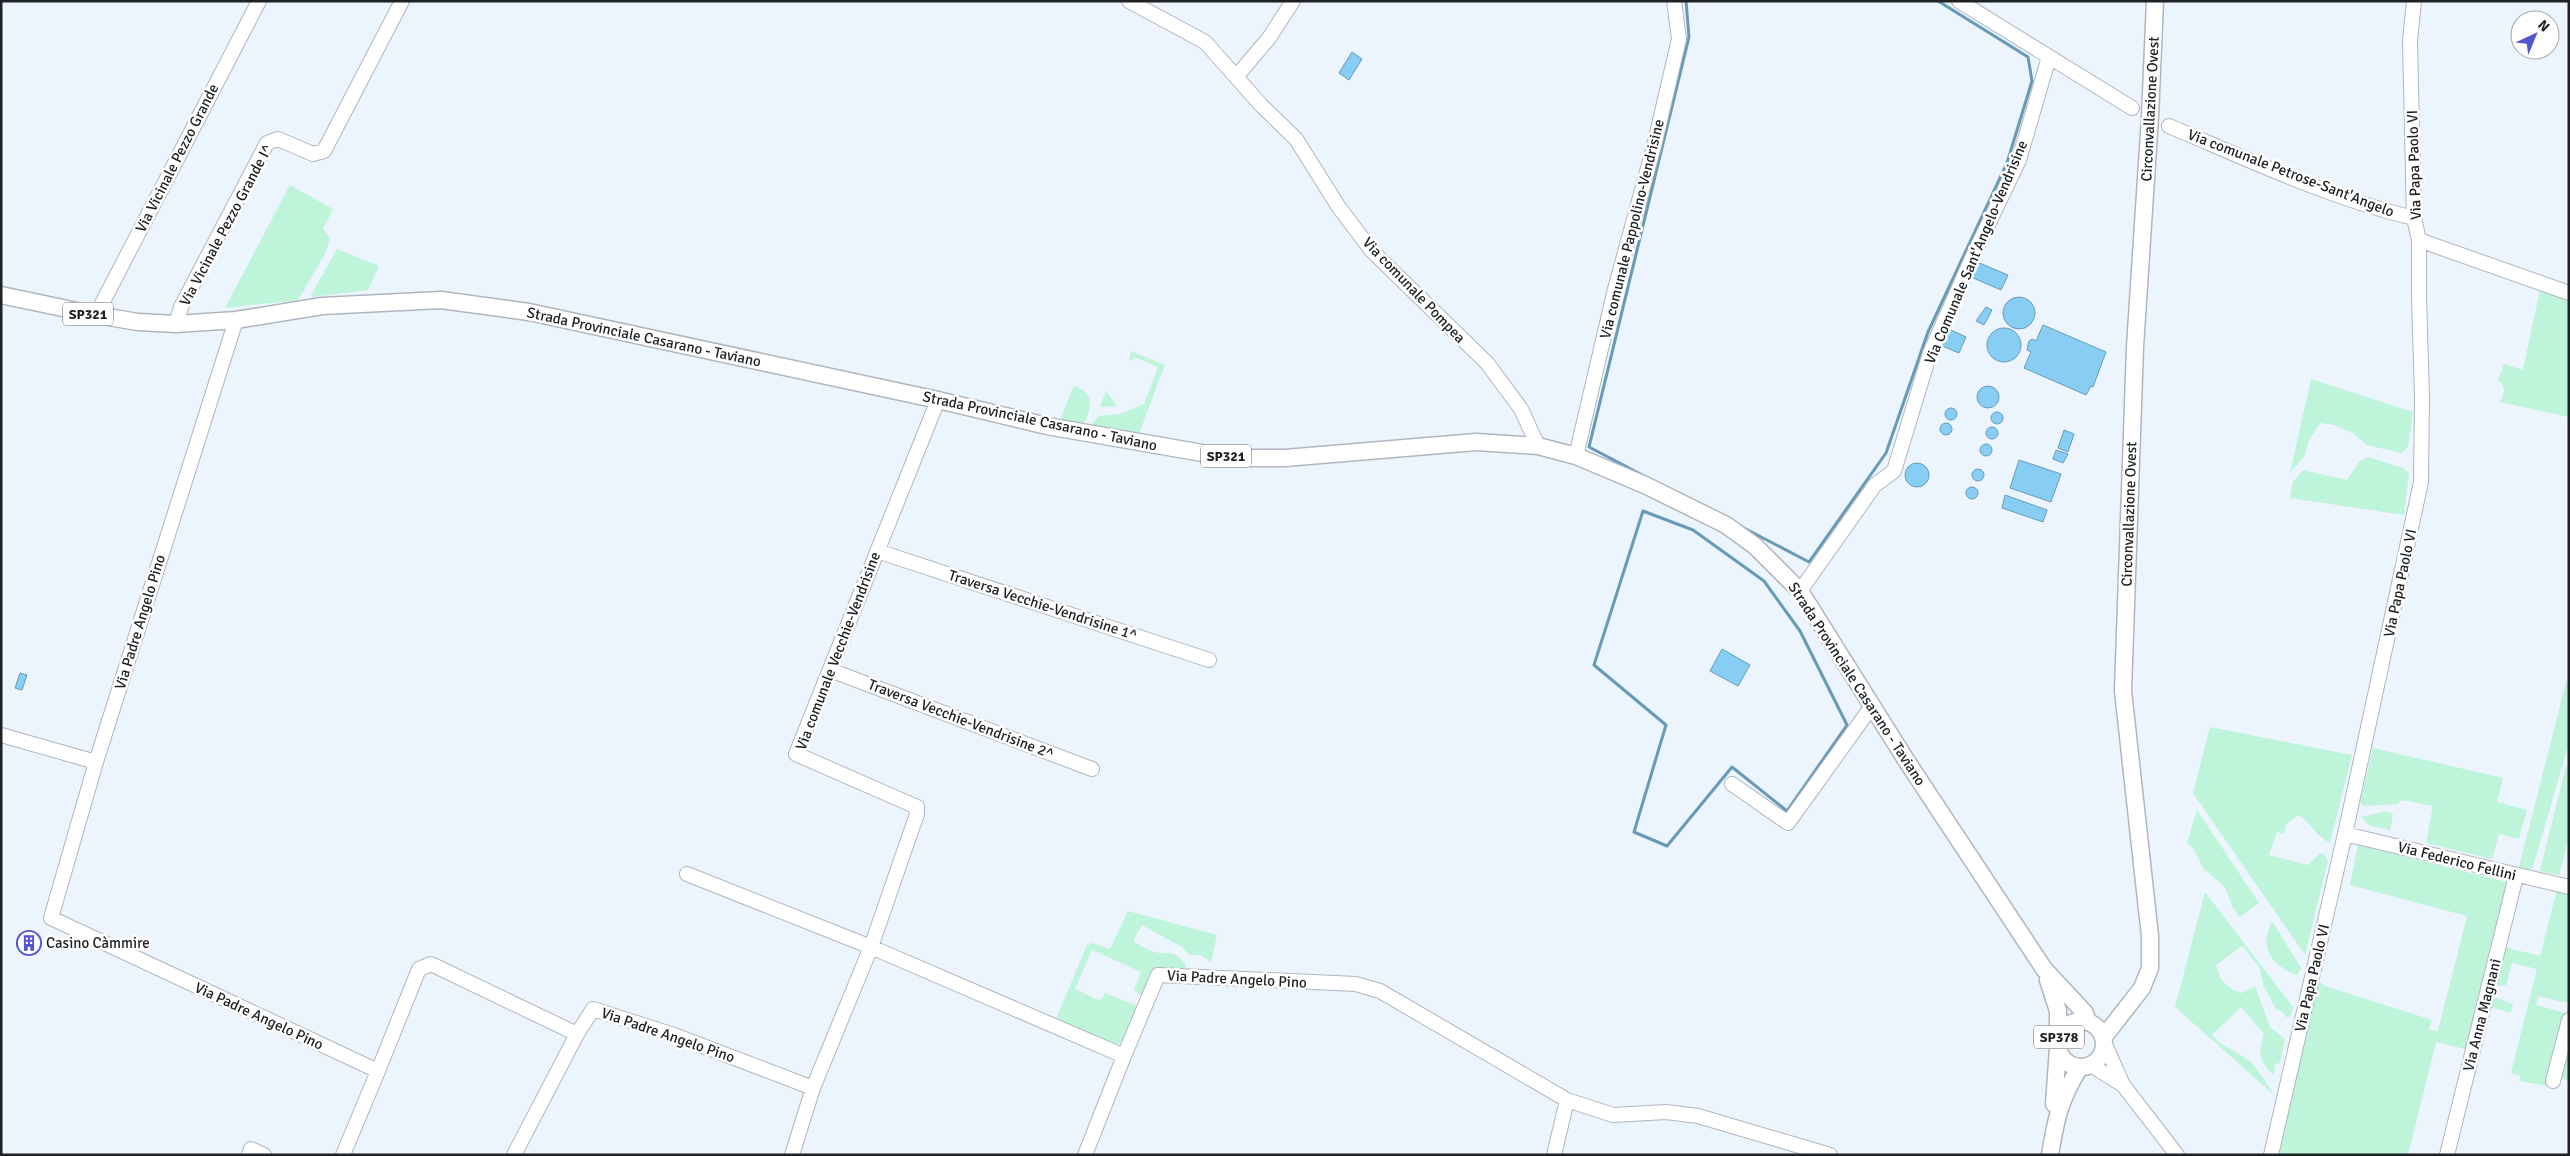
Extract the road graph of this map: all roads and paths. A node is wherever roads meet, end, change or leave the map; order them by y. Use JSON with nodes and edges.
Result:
{"nodes":[{"id":1,"x":259,"y":1,"type":"edge"},
{"id":2,"x":402,"y":1,"type":"edge"},
{"id":3,"x":1129,"y":1,"type":"edge"},
{"id":4,"x":1293,"y":1,"type":"edge"},
{"id":5,"x":1674,"y":1,"type":"edge"},
{"id":6,"x":1959,"y":1,"type":"edge"},
{"id":7,"x":2155,"y":1,"type":"edge"},
{"id":8,"x":2414,"y":1,"type":"edge"},
{"id":9,"x":2049,"y":57,"type":"junction"},
{"id":10,"x":1236,"y":77,"type":"junction"},
{"id":11,"x":2132,"y":108,"type":"dead end"},
{"id":12,"x":2169,"y":126,"type":"dead end"},
{"id":13,"x":2414,"y":218,"type":"junction"},
{"id":14,"x":2420,"y":240,"type":"junction"},
{"id":15,"x":2569,"y":293,"type":"edge"},
{"id":16,"x":1,"y":295,"type":"edge"},
{"id":17,"x":96,"y":316,"type":"junction"},
{"id":18,"x":236,"y":320,"type":"junction"},
{"id":19,"x":176,"y":324,"type":"junction"},
{"id":20,"x":938,"y":400,"type":"junction"},
{"id":21,"x":1538,"y":446,"type":"junction"},
{"id":22,"x":1576,"y":456,"type":"junction"},
{"id":23,"x":877,"y":551,"type":"junction"},
{"id":24,"x":1800,"y":590,"type":"junction"},
{"id":25,"x":1209,"y":660,"type":"dead end"},
{"id":26,"x":830,"y":670,"type":"junction"},
{"id":27,"x":1872,"y":706,"type":"junction"},
{"id":28,"x":1,"y":735,"type":"edge"},
{"id":29,"x":96,"y":762,"type":"junction"},
{"id":30,"x":1092,"y":769,"type":"dead end"},
{"id":31,"x":1732,"y":784,"type":"dead end"},
{"id":32,"x":2345,"y":834,"type":"junction"},
{"id":33,"x":687,"y":874,"type":"dead end"},
{"id":34,"x":2516,"y":876,"type":"junction"},
{"id":35,"x":2569,"y":887,"type":"edge"},
{"id":36,"x":871,"y":947,"type":"junction"},
{"id":37,"x":2044,"y":969,"type":"junction"},
{"id":38,"x":2569,"y":1020,"type":"edge"},
{"id":39,"x":2097,"y":1032,"type":"junction"},
{"id":40,"x":577,"y":1034,"type":"junction"},
{"id":41,"x":2058,"y":1042,"type":"junction"},
{"id":42,"x":1124,"y":1056,"type":"junction"},
{"id":43,"x":2086,"y":1066,"type":"junction"},
{"id":44,"x":378,"y":1071,"type":"junction"},
{"id":45,"x":2553,"y":1081,"type":"dead end"},
{"id":46,"x":2124,"y":1085,"type":"junction"},
{"id":47,"x":813,"y":1088,"type":"junction"},
{"id":48,"x":1567,"y":1100,"type":"junction"},
{"id":49,"x":2055,"y":1121,"type":"junction"},
{"id":50,"x":1807,"y":1152,"type":"edge"},
{"id":51,"x":2271,"y":1154,"type":"edge"},
{"id":52,"x":249,"y":1155,"type":"edge"},
{"id":53,"x":264,"y":1155,"type":"edge"},
{"id":54,"x":343,"y":1155,"type":"edge"},
{"id":55,"x":514,"y":1155,"type":"edge"},
{"id":56,"x":792,"y":1155,"type":"edge"},
{"id":57,"x":1086,"y":1155,"type":"edge"},
{"id":58,"x":1554,"y":1155,"type":"edge"},
{"id":59,"x":1830,"y":1155,"type":"edge"},
{"id":60,"x":2050,"y":1155,"type":"edge"},
{"id":61,"x":2177,"y":1155,"type":"edge"},
{"id":62,"x":2447,"y":1155,"type":"edge"}],
"edges":[{"from":1,"to":17,"type":"street","name":"Via Vicinale Pezzo Grande"},
{"from":2,"to":19,"type":"street","name":"Via Vicinale Pezzo Grande I^"},
{"from":3,"to":10,"type":"street","name":"Via comunale Pompea"},
{"from":4,"to":10,"type":"street"},
{"from":5,"to":22,"type":"street","name":"Via comunale Pappolino-Vendrisine"},
{"from":6,"to":9,"type":"street"},
{"from":7,"to":39,"type":"main road","name":"Circonvallazione Ovest"},
{"from":8,"to":13,"type":"street","name":"Via Papa Paolo VI"},
{"from":9,"to":11,"type":"street"},
{"from":9,"to":24,"type":"street","name":"Via Comunale Sant'Angelo-Vendrisine"},
{"from":10,"to":21,"type":"street","name":"Via comunale Pompea"},
{"from":12,"to":13,"type":"street","name":"Via comunale Petrose-Sant'Angelo"},
{"from":13,"to":14,"type":"street","name":"Via Papa Paolo VI"},
{"from":14,"to":15,"type":"street"},
{"from":14,"to":32,"type":"street","name":"Via Papa Paolo VI"},
{"from":16,"to":17,"type":"main road","name":"Strada Provinciale Casarano - Taviano","number":"SP321"},
{"from":17,"to":19,"type":"main road","name":"Strada Provinciale Casarano - Taviano","number":"SP321"},
{"from":18,"to":19,"type":"main road","name":"Strada Provinciale Casarano - Taviano","number":"SP321"},
{"from":18,"to":20,"type":"main road","name":"Strada Provinciale Casarano - Taviano","number":"SP321"},
{"from":18,"to":29,"type":"street","name":"Via Padre Angelo Pino"},
{"from":20,"to":21,"type":"main road","name":"Strada Provinciale Casarano - Taviano","number":"SP321"},
{"from":20,"to":23,"type":"street","name":"Via comunale Vecchie-Vendrisine"},
{"from":21,"to":22,"type":"main road","name":"Strada Provinciale Casarano - Taviano","number":"SP321"},
{"from":22,"to":24,"type":"main road","name":"Strada Provinciale Casarano - Taviano","number":"SP321"},
{"from":23,"to":25,"type":"street","name":"Traversa Vecchie-Vendrisine 1^"},
{"from":23,"to":26,"type":"street","name":"Via comunale Vecchie-Vendrisine"},
{"from":24,"to":27,"type":"main road","name":"Strada Provinciale Casarano - Taviano","number":"SP321"},
{"from":26,"to":30,"type":"street","name":"Traversa Vecchie-Vendrisine 2^"},
{"from":26,"to":36,"type":"street","name":"Via comunale Vecchie-Vendrisine"},
{"from":27,"to":31,"type":"street"},
{"from":27,"to":37,"type":"main road","name":"Strada Provinciale Casarano - Taviano","number":"SP321"},
{"from":28,"to":29,"type":"street"},
{"from":29,"to":44,"type":"street","name":"Via Padre Angelo Pino"},
{"from":32,"to":34,"type":"street","name":"Via Federico Fellini"},
{"from":32,"to":51,"type":"street","name":"Via Papa Paolo VI"},
{"from":33,"to":36,"type":"street"},
{"from":34,"to":35,"type":"street","name":"Via Federico Fellini"},
{"from":34,"to":62,"type":"street","name":"Via Anna Magnani"},
{"from":36,"to":42,"type":"street"},
{"from":36,"to":47,"type":"street"},
{"from":37,"to":39,"type":"main road","name":"Strada Provinciale Casarano - Taviano","number":"SP321"},
{"from":37,"to":41,"type":"main road"},
{"from":38,"to":45,"type":"street"},
{"from":39,"to":41,"type":"main road","number":"SP378"},
{"from":39,"to":43,"type":"main road","number":"SP378"},
{"from":39,"to":46,"type":"street"},
{"from":40,"to":44,"type":"street"},
{"from":40,"to":47,"type":"street","name":"Via Padre Angelo Pino"},
{"from":40,"to":55,"type":"street"},
{"from":41,"to":43,"type":"main road","number":"SP378"},
{"from":41,"to":49,"type":"main road","number":"SP378"},
{"from":42,"to":48,"type":"street","name":"Via Padre Angelo Pino"},
{"from":42,"to":57,"type":"street"},
{"from":43,"to":46,"type":"street"},
{"from":43,"to":49,"type":"main road","number":"SP378"},
{"from":44,"to":54,"type":"street"},
{"from":46,"to":61,"type":"street"},
{"from":47,"to":56,"type":"street"},
{"from":48,"to":50,"type":"street","name":"Via Padre Angelo Pino"},
{"from":48,"to":58,"type":"street"},
{"from":49,"to":60,"type":"main road","number":"SP378"},
{"from":50,"to":59,"type":"street","name":"Via Padre Angelo Pino"},
{"from":52,"to":53,"type":"street"}]}
